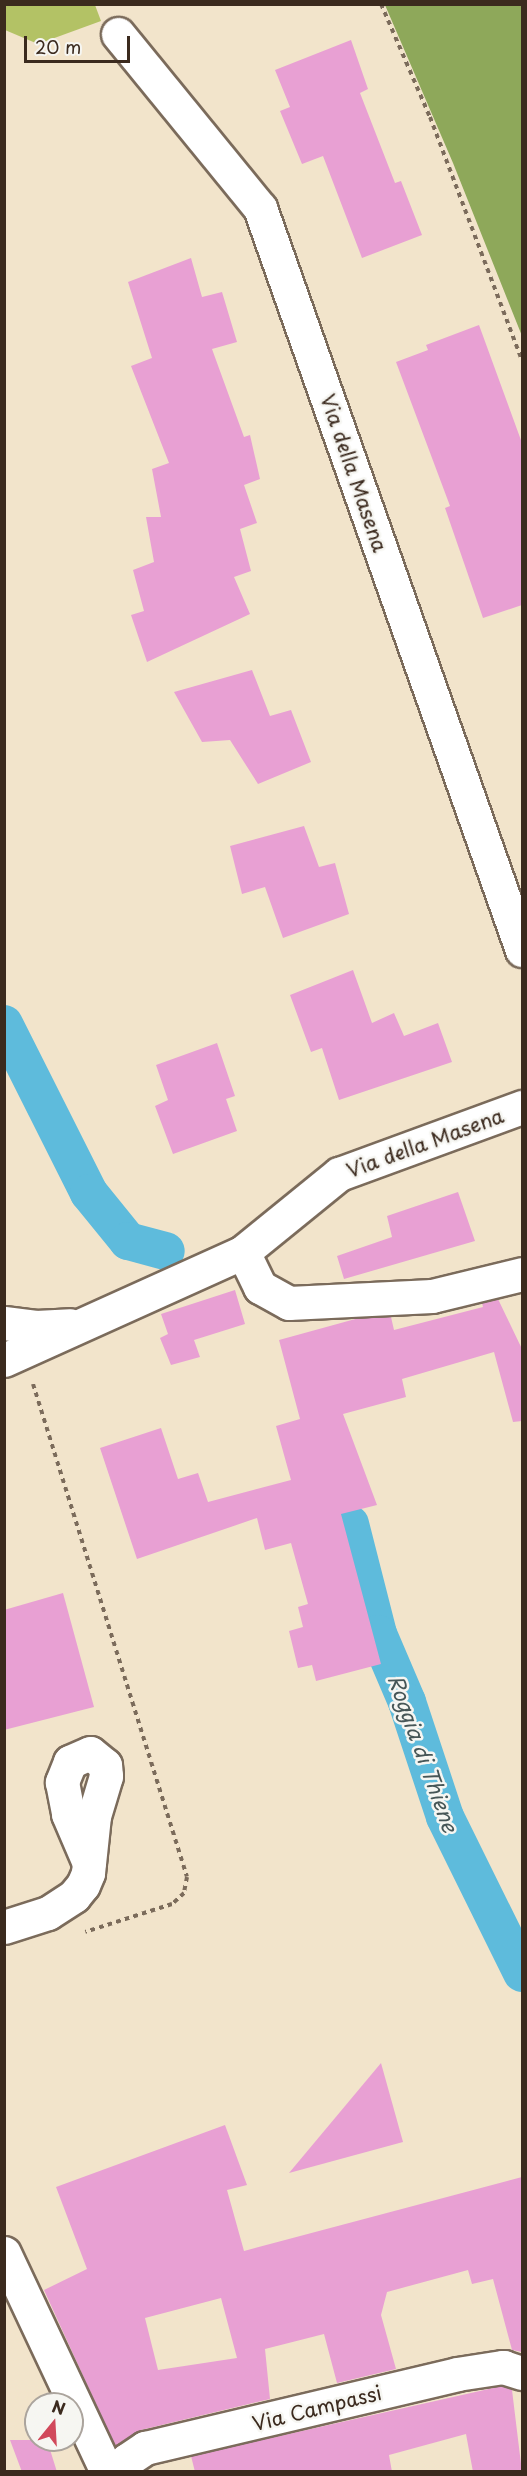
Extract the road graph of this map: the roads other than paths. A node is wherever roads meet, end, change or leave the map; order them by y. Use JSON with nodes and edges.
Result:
{"nodes":[{"id":1,"x":118,"y":34,"type":"dead end"},
{"id":2,"x":522,"y":950,"type":"edge"},
{"id":3,"x":522,"y":1107,"type":"edge"},
{"id":4,"x":243,"y":1252,"type":"junction"},
{"id":5,"x":522,"y":1274,"type":"edge"},
{"id":6,"x":4,"y":1323,"type":"edge"},
{"id":7,"x":81,"y":1324,"type":"junction"},
{"id":8,"x":13,"y":1354,"type":"edge"},
{"id":9,"x":89,"y":1863,"type":"dead end"},
{"id":10,"x":4,"y":1927,"type":"edge"},
{"id":11,"x":4,"y":2253,"type":"edge"},
{"id":12,"x":522,"y":2373,"type":"edge"},
{"id":13,"x":107,"y":2472,"type":"edge"},
{"id":14,"x":120,"y":2472,"type":"edge"}],
"edges":[{"from":1,"to":2,"type":"street","name":"Via della Masena"},
{"from":3,"to":4,"type":"street","name":"Via della Masena"},
{"from":4,"to":5,"type":"street"},
{"from":4,"to":7,"type":"street","name":"Via della Masena"},
{"from":6,"to":7,"type":"street","name":"Via della Masena"},
{"from":7,"to":8,"type":"street","name":"Via della Masena"},
{"from":9,"to":10,"type":"street"},
{"from":11,"to":13,"type":"street"},
{"from":12,"to":14,"type":"street","name":"Via Campassi"}]}
